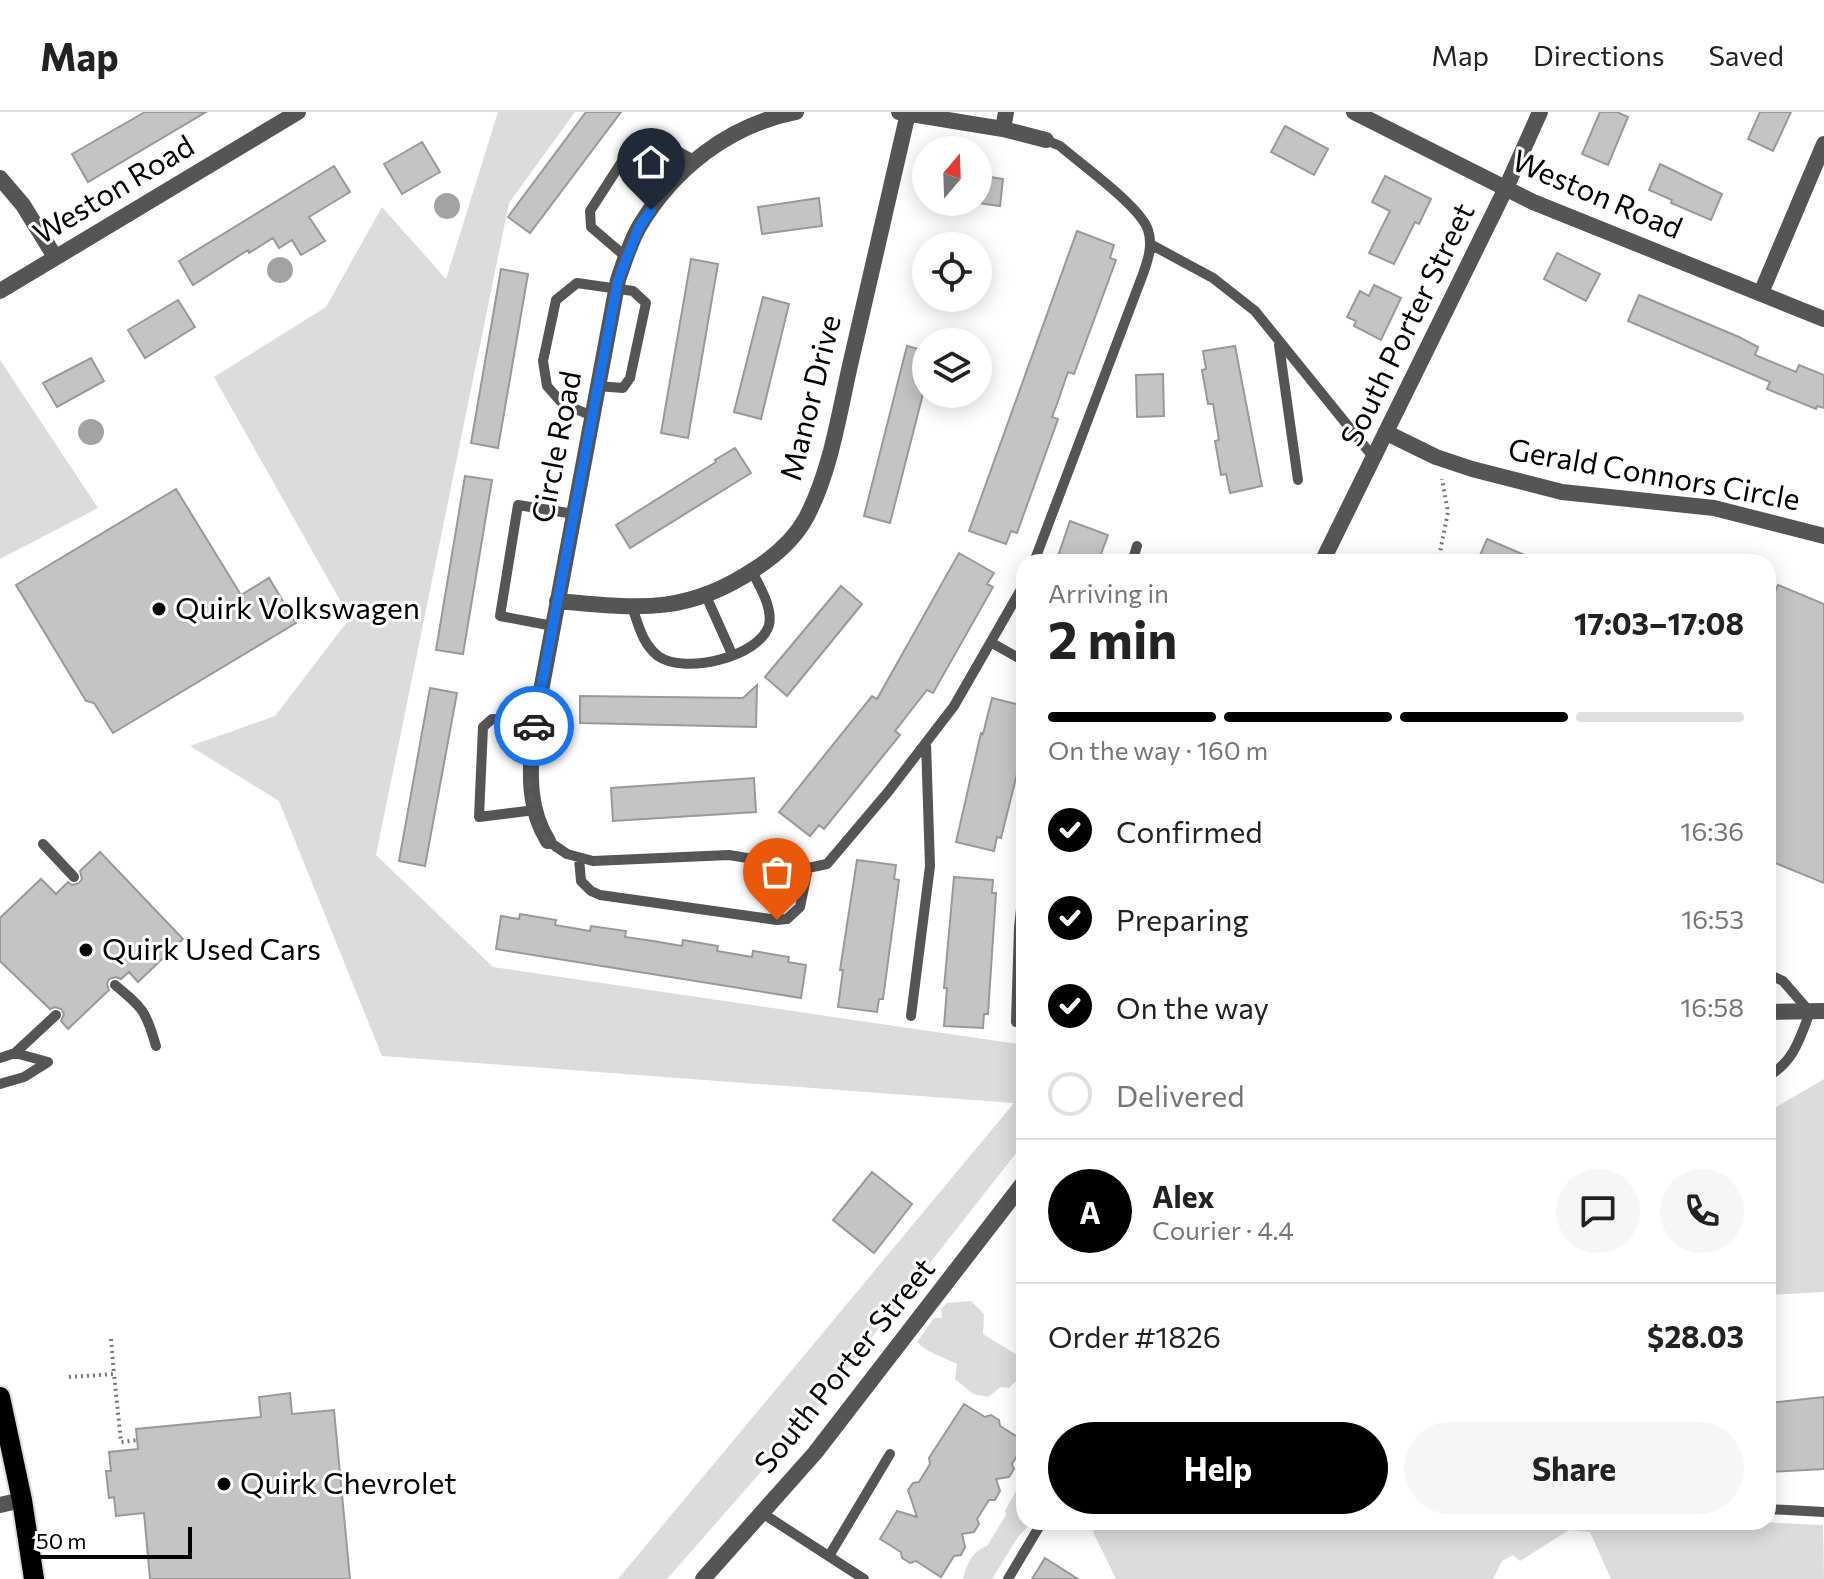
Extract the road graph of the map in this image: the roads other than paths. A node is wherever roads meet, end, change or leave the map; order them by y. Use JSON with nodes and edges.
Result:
{"nodes":[{"id":1,"x":298,"y":112,"type":"edge"},
{"id":2,"x":796,"y":112,"type":"edge"},
{"id":3,"x":899,"y":112,"type":"edge"},
{"id":4,"x":1354,"y":112,"type":"edge"},
{"id":5,"x":1540,"y":112,"type":"edge"},
{"id":6,"x":908,"y":113,"type":"edge"},
{"id":7,"x":1004,"y":120,"type":"edge"},
{"id":8,"x":1046,"y":140,"type":"joint"},
{"id":9,"x":1824,"y":144,"type":"edge"},
{"id":10,"x":694,"y":160,"type":"junction"},
{"id":11,"x":0,"y":178,"type":"edge"},
{"id":12,"x":1506,"y":188,"type":"junction"},
{"id":13,"x":1150,"y":244,"type":"junction"},
{"id":14,"x":55,"y":257,"type":"junction"},
{"id":15,"x":626,"y":257,"type":"junction"},
{"id":16,"x":616,"y":288,"type":"junction"},
{"id":17,"x":0,"y":291,"type":"edge"},
{"id":18,"x":1761,"y":293,"type":"junction"},
{"id":19,"x":1824,"y":319,"type":"edge"},
{"id":20,"x":1279,"y":343,"type":"junction"},
{"id":21,"x":597,"y":386,"type":"junction"},
{"id":22,"x":592,"y":416,"type":"junction"},
{"id":23,"x":1387,"y":433,"type":"junction"},
{"id":24,"x":1374,"y":458,"type":"junction"},
{"id":25,"x":1298,"y":480,"type":"dead end"},
{"id":26,"x":574,"y":514,"type":"junction"},
{"id":27,"x":1824,"y":536,"type":"edge"},
{"id":28,"x":1137,"y":546,"type":"dead end"},
{"id":29,"x":1037,"y":554,"type":"edge"},
{"id":30,"x":1134,"y":554,"type":"edge"},
{"id":31,"x":1326,"y":554,"type":"edge"},
{"id":32,"x":752,"y":571,"type":"junction"},
{"id":33,"x":706,"y":596,"type":"junction"},
{"id":34,"x":1016,"y":599,"type":"edge"},
{"id":35,"x":557,"y":601,"type":"junction"},
{"id":36,"x":632,"y":607,"type":"junction"},
{"id":37,"x":553,"y":626,"type":"junction"},
{"id":38,"x":992,"y":643,"type":"junction"},
{"id":39,"x":732,"y":654,"type":"junction"},
{"id":40,"x":1016,"y":656,"type":"edge"},
{"id":41,"x":535,"y":720,"type":"junction"},
{"id":42,"x":926,"y":743,"type":"junction"},
{"id":43,"x":535,"y":810,"type":"junction"},
{"id":44,"x":548,"y":841,"type":"joint"},
{"id":45,"x":43,"y":844,"type":"dead end"},
{"id":46,"x":579,"y":858,"type":"junction"},
{"id":47,"x":808,"y":868,"type":"junction"},
{"id":48,"x":74,"y":877,"type":"dead end"},
{"id":49,"x":1776,"y":978,"type":"edge"},
{"id":50,"x":115,"y":985,"type":"dead end"},
{"id":51,"x":1776,"y":1012,"type":"edge"},
{"id":52,"x":1817,"y":1012,"type":"edge"},
{"id":53,"x":56,"y":1015,"type":"dead end"},
{"id":54,"x":911,"y":1016,"type":"dead end"},
{"id":55,"x":156,"y":1046,"type":"dead end"},
{"id":56,"x":15,"y":1053,"type":"junction"},
{"id":57,"x":0,"y":1058,"type":"edge"},
{"id":58,"x":1776,"y":1072,"type":"edge"},
{"id":59,"x":0,"y":1084,"type":"edge"},
{"id":60,"x":1016,"y":1202,"type":"edge"},
{"id":61,"x":0,"y":1397,"type":"edge"},
{"id":62,"x":890,"y":1454,"type":"dead end"},
{"id":63,"x":22,"y":1500,"type":"junction"},
{"id":64,"x":0,"y":1505,"type":"edge"},
{"id":65,"x":1776,"y":1509,"type":"edge"},
{"id":66,"x":1824,"y":1512,"type":"edge"},
{"id":67,"x":762,"y":1513,"type":"junction"},
{"id":68,"x":1037,"y":1530,"type":"edge"},
{"id":69,"x":829,"y":1556,"type":"junction"},
{"id":70,"x":34,"y":1579,"type":"edge"},
{"id":71,"x":703,"y":1579,"type":"edge"},
{"id":72,"x":864,"y":1579,"type":"edge"},
{"id":73,"x":1008,"y":1579,"type":"edge"}],
"edges":[{"from":1,"to":14,"type":"street","name":"Weston Road"},
{"from":2,"to":10,"type":"street","name":"Circle Road"},
{"from":3,"to":6,"type":"street"},
{"from":4,"to":12,"type":"street","name":"Weston Road"},
{"from":5,"to":12,"type":"street","name":"South Porter Street"},
{"from":6,"to":7,"type":"street"},
{"from":6,"to":32,"type":"street","name":"Manor Drive"},
{"from":7,"to":8,"type":"street"},
{"from":8,"to":13,"type":"lane"},
{"from":9,"to":18,"type":"street"},
{"from":10,"to":15,"type":"street","name":"Circle Road"},
{"from":10,"to":15,"type":"lane"},
{"from":11,"to":14,"type":"street"},
{"from":12,"to":18,"type":"street","name":"Weston Road"},
{"from":12,"to":23,"type":"street","name":"South Porter Street"},
{"from":13,"to":20,"type":"lane"},
{"from":13,"to":29,"type":"lane"},
{"from":14,"to":17,"type":"street","name":"Weston Road"},
{"from":15,"to":16,"type":"street","name":"Circle Road"},
{"from":16,"to":21,"type":"street","name":"Circle Road"},
{"from":16,"to":21,"type":"lane"},
{"from":16,"to":22,"type":"lane"},
{"from":18,"to":19,"type":"street","name":"Weston Road"},
{"from":20,"to":24,"type":"lane"},
{"from":20,"to":25,"type":"lane"},
{"from":21,"to":22,"type":"street","name":"Circle Road"},
{"from":22,"to":26,"type":"street","name":"Circle Road"},
{"from":23,"to":24,"type":"street","name":"South Porter Street"},
{"from":23,"to":27,"type":"street","name":"Gerald Connors Circle"},
{"from":24,"to":31,"type":"street","name":"South Porter Street"},
{"from":26,"to":35,"type":"street","name":"Circle Road"},
{"from":26,"to":37,"type":"lane"},
{"from":28,"to":30,"type":"lane"},
{"from":32,"to":33,"type":"street","name":"Manor Drive"},
{"from":32,"to":39,"type":"lane"},
{"from":33,"to":36,"type":"street","name":"Manor Drive"},
{"from":33,"to":39,"type":"lane"},
{"from":34,"to":38,"type":"lane"},
{"from":35,"to":36,"type":"street","name":"Manor Drive"},
{"from":35,"to":37,"type":"street","name":"Circle Road"},
{"from":36,"to":39,"type":"lane"},
{"from":37,"to":41,"type":"street","name":"Circle Road"},
{"from":38,"to":40,"type":"lane"},
{"from":38,"to":42,"type":"lane"},
{"from":41,"to":43,"type":"street","name":"Circle Road"},
{"from":41,"to":43,"type":"lane"},
{"from":42,"to":47,"type":"lane"},
{"from":42,"to":54,"type":"lane"},
{"from":43,"to":44,"type":"street","name":"Circle Road"},
{"from":44,"to":46,"type":"lane","name":"Circle Road"},
{"from":45,"to":48,"type":"lane"},
{"from":46,"to":47,"type":"lane","name":"Circle Road"},
{"from":46,"to":47,"type":"lane"},
{"from":49,"to":52,"type":"lane"},
{"from":50,"to":55,"type":"lane"},
{"from":51,"to":52,"type":"street"},
{"from":52,"to":58,"type":"lane"},
{"from":53,"to":56,"type":"lane"},
{"from":56,"to":57,"type":"lane"},
{"from":56,"to":59,"type":"lane"},
{"from":60,"to":67,"type":"street","name":"South Porter Street"},
{"from":61,"to":63,"type":"main road"},
{"from":62,"to":69,"type":"lane"},
{"from":63,"to":64,"type":"street"},
{"from":63,"to":70,"type":"main road"},
{"from":65,"to":66,"type":"lane"},
{"from":67,"to":69,"type":"lane"},
{"from":67,"to":71,"type":"street","name":"South Porter Street"},
{"from":68,"to":73,"type":"lane"},
{"from":69,"to":72,"type":"lane"}]}
